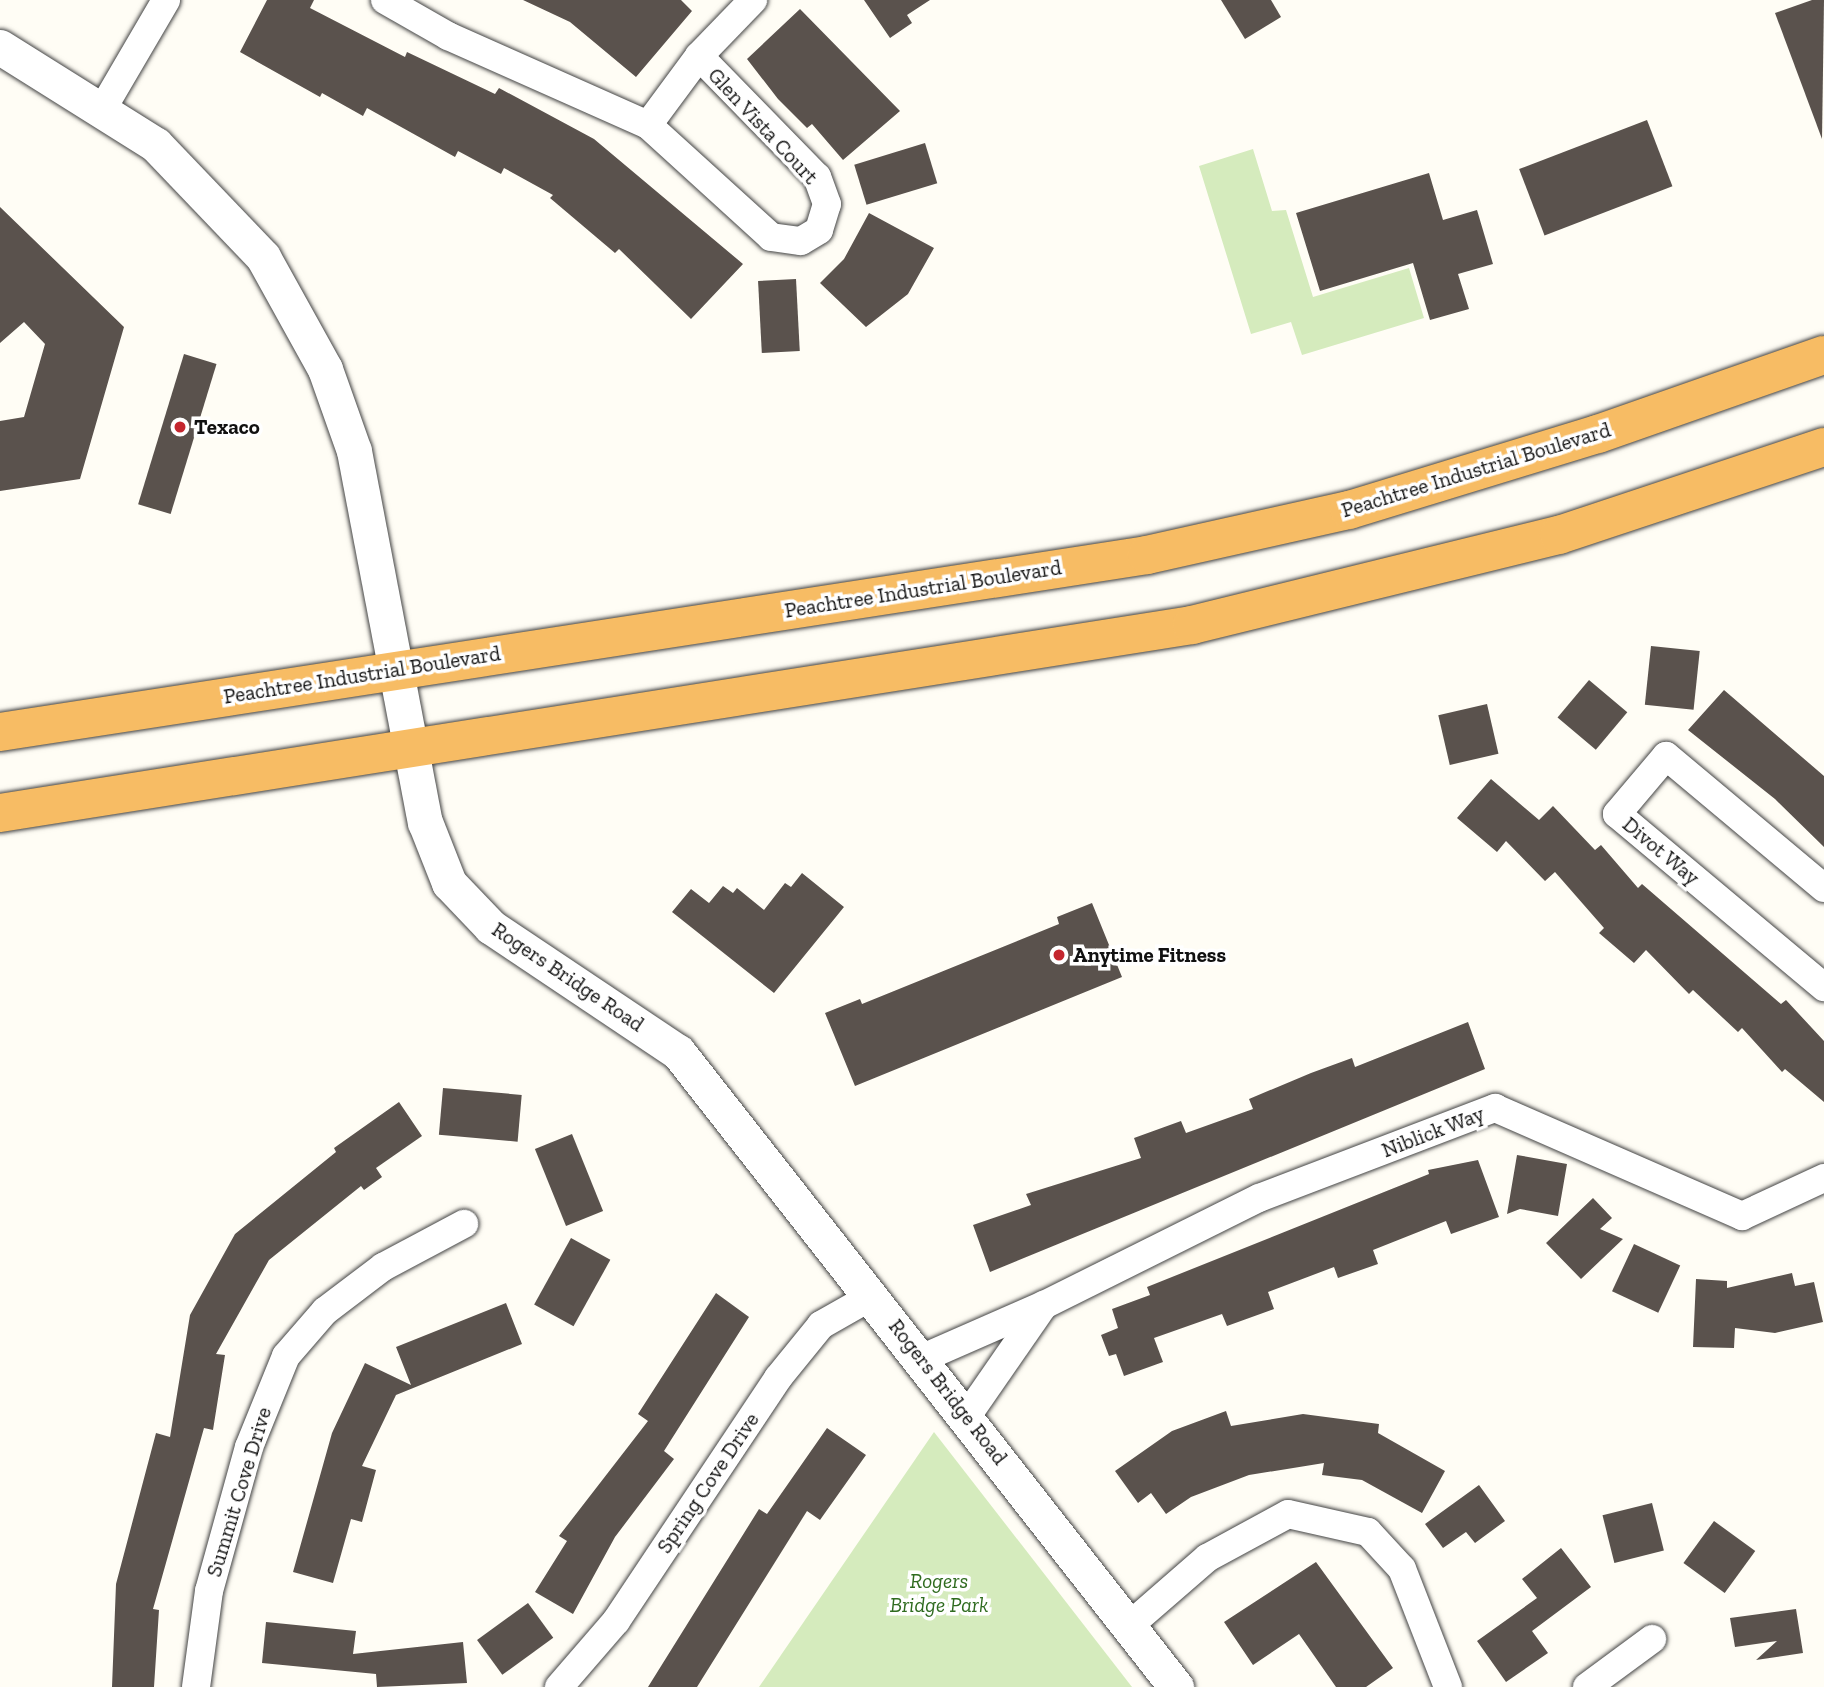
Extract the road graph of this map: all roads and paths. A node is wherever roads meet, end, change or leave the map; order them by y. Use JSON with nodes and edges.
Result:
{"nodes":[{"id":1,"x":166,"y":0,"type":"edge"},
{"id":2,"x":385,"y":0,"type":"edge"},
{"id":3,"x":753,"y":0,"type":"edge"},
{"id":4,"x":0,"y":47,"type":"edge"},
{"id":5,"x":699,"y":56,"type":"junction"},
{"id":6,"x":103,"y":108,"type":"junction"},
{"id":7,"x":649,"y":125,"type":"junction"},
{"id":8,"x":1824,"y":355,"type":"edge"},
{"id":9,"x":1824,"y":447,"type":"edge"},
{"id":10,"x":394,"y":670,"type":"junction"},
{"id":11,"x":0,"y":732,"type":"edge"},
{"id":12,"x":411,"y":748,"type":"junction"},
{"id":13,"x":0,"y":813,"type":"edge"},
{"id":14,"x":1824,"y":888,"type":"edge"},
{"id":15,"x":1824,"y":987,"type":"edge"},
{"id":16,"x":1824,"y":1178,"type":"edge"},
{"id":17,"x":464,"y":1224,"type":"dead end"},
{"id":18,"x":872,"y":1296,"type":"junction"},
{"id":19,"x":1044,"y":1305,"type":"junction"},
{"id":20,"x":923,"y":1358,"type":"junction"},
{"id":21,"x":967,"y":1416,"type":"junction"},
{"id":22,"x":1130,"y":1625,"type":"junction"},
{"id":23,"x":1652,"y":1639,"type":"dead end"},
{"id":24,"x":196,"y":1687,"type":"edge"},
{"id":25,"x":559,"y":1687,"type":"edge"},
{"id":26,"x":1176,"y":1687,"type":"edge"},
{"id":27,"x":1448,"y":1687,"type":"edge"},
{"id":28,"x":1587,"y":1687,"type":"edge"}],
"edges":[{"from":1,"to":6,"type":"street"},
{"from":2,"to":7,"type":"street","name":"Glen Vista Court"},
{"from":3,"to":5,"type":"street","name":"Glen Vista Court"},
{"from":4,"to":6,"type":"street","name":"Rogers Bridge Road"},
{"from":5,"to":7,"type":"street","name":"Glen Vista Court"},
{"from":5,"to":7,"type":"street","name":"Glen Vista Court"},
{"from":6,"to":10,"type":"street","name":"Rogers Bridge Road"},
{"from":8,"to":10,"type":"highway","name":"Peachtree Industrial Boulevard"},
{"from":9,"to":12,"type":"highway"},
{"from":10,"to":11,"type":"highway","name":"Peachtree Industrial Boulevard"},
{"from":10,"to":12,"type":"street","name":"Rogers Bridge Road"},
{"from":12,"to":13,"type":"highway"},
{"from":12,"to":18,"type":"street","name":"Rogers Bridge Road"},
{"from":14,"to":15,"type":"street","name":"Divot Way"},
{"from":16,"to":19,"type":"street","name":"Niblick Way"},
{"from":17,"to":24,"type":"street","name":"Summit Cove Drive"},
{"from":18,"to":20,"type":"street","name":"Rogers Bridge Road"},
{"from":18,"to":25,"type":"street","name":"Spring Cove Drive"},
{"from":19,"to":20,"type":"street","name":"Niblick Way"},
{"from":19,"to":21,"type":"street","name":"Niblick Way"},
{"from":20,"to":21,"type":"street","name":"Rogers Bridge Road"},
{"from":21,"to":22,"type":"street","name":"Rogers Bridge Road"},
{"from":22,"to":26,"type":"street","name":"Rogers Bridge Road"},
{"from":22,"to":27,"type":"street"},
{"from":23,"to":28,"type":"street"}]}
